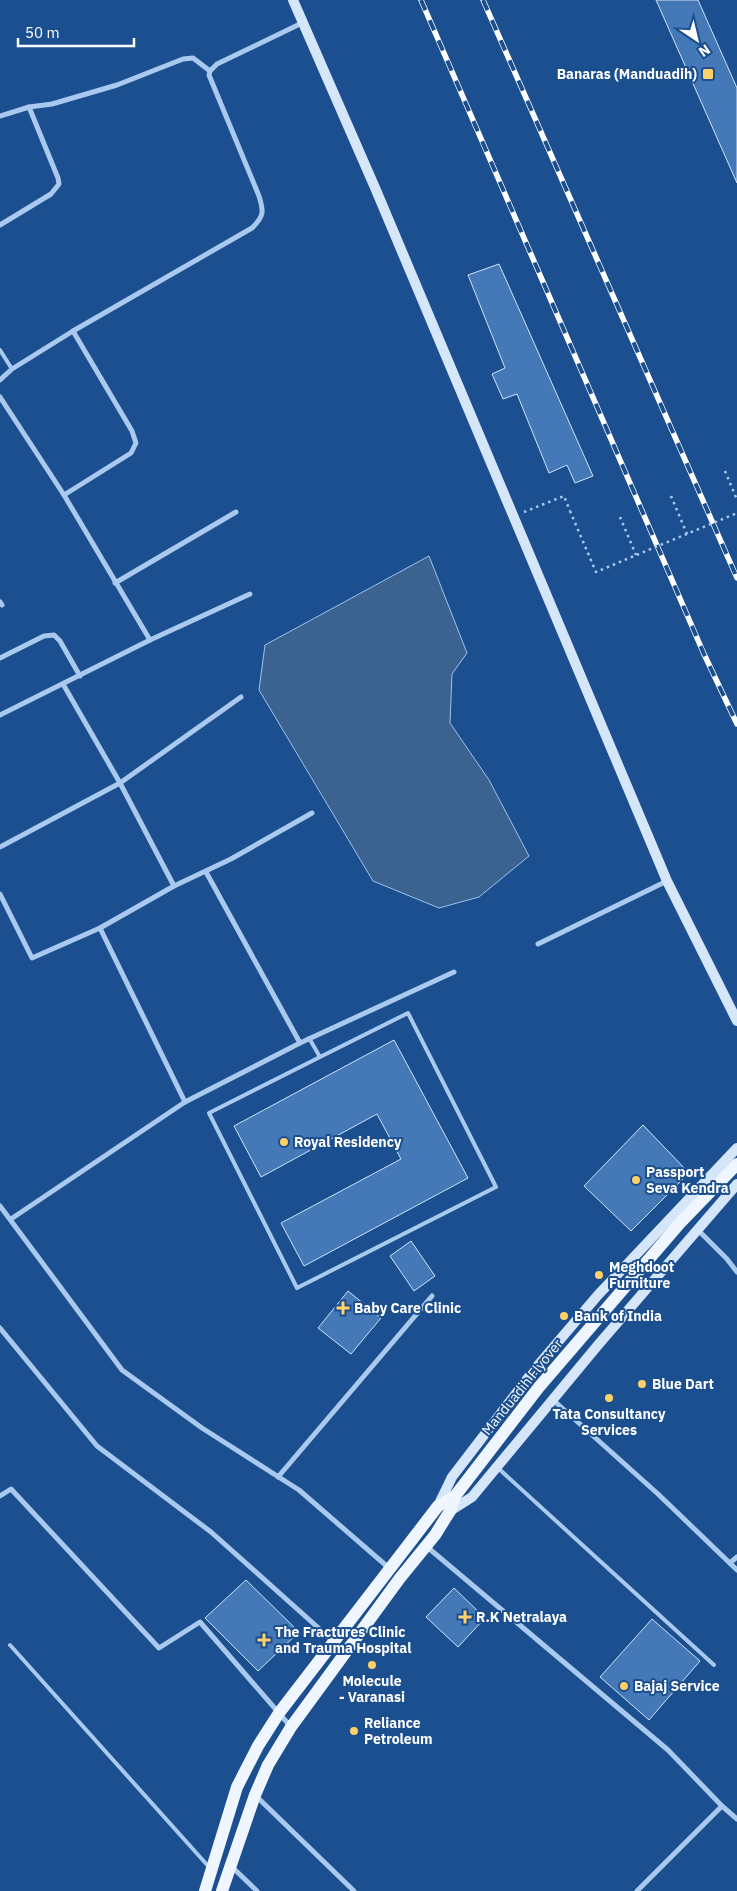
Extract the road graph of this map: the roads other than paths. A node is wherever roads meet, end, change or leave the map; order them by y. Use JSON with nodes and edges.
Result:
{"nodes":[{"id":1,"x":294,"y":0,"type":"edge"},
{"id":2,"x":302,"y":23,"type":"junction"},
{"id":3,"x":210,"y":71,"type":"junction"},
{"id":4,"x":29,"y":107,"type":"junction"},
{"id":5,"x":0,"y":116,"type":"edge"},
{"id":6,"x":0,"y":225,"type":"edge"},
{"id":7,"x":73,"y":332,"type":"junction"},
{"id":8,"x":0,"y":350,"type":"edge"},
{"id":9,"x":12,"y":369,"type":"junction"},
{"id":10,"x":0,"y":380,"type":"edge"},
{"id":11,"x":0,"y":398,"type":"edge"},
{"id":12,"x":64,"y":495,"type":"junction"},
{"id":13,"x":236,"y":512,"type":"dead end"},
{"id":14,"x":115,"y":583,"type":"junction"},
{"id":15,"x":250,"y":594,"type":"dead end"},
{"id":16,"x":150,"y":640,"type":"junction"},
{"id":17,"x":0,"y":658,"type":"edge"},
{"id":18,"x":80,"y":676,"type":"junction"},
{"id":19,"x":63,"y":684,"type":"junction"},
{"id":20,"x":241,"y":696,"type":"dead end"},
{"id":21,"x":0,"y":715,"type":"edge"},
{"id":22,"x":120,"y":783,"type":"junction"},
{"id":23,"x":312,"y":813,"type":"dead end"},
{"id":24,"x":0,"y":847,"type":"edge"},
{"id":25,"x":206,"y":872,"type":"junction"},
{"id":26,"x":667,"y":881,"type":"junction"},
{"id":27,"x":174,"y":886,"type":"junction"},
{"id":28,"x":0,"y":894,"type":"edge"},
{"id":29,"x":100,"y":928,"type":"junction"},
{"id":30,"x":538,"y":944,"type":"dead end"},
{"id":31,"x":454,"y":972,"type":"dead end"},
{"id":32,"x":737,"y":1022,"type":"edge"},
{"id":33,"x":309,"y":1038,"type":"junction"},
{"id":34,"x":300,"y":1043,"type":"junction"},
{"id":35,"x":320,"y":1057,"type":"junction"},
{"id":36,"x":185,"y":1102,"type":"junction"},
{"id":37,"x":737,"y":1148,"type":"edge"},
{"id":38,"x":737,"y":1164,"type":"edge"},
{"id":39,"x":737,"y":1184,"type":"edge"},
{"id":40,"x":0,"y":1206,"type":"edge"},
{"id":41,"x":11,"y":1218,"type":"junction"},
{"id":42,"x":697,"y":1229,"type":"junction"},
{"id":43,"x":737,"y":1272,"type":"edge"},
{"id":44,"x":432,"y":1296,"type":"dead end"},
{"id":45,"x":0,"y":1328,"type":"edge"},
{"id":46,"x":552,"y":1399,"type":"junction"},
{"id":47,"x":498,"y":1468,"type":"junction"},
{"id":48,"x":278,"y":1477,"type":"junction"},
{"id":49,"x":0,"y":1496,"type":"edge"},
{"id":50,"x":444,"y":1509,"type":"junction"},
{"id":51,"x":426,"y":1546,"type":"junction"},
{"id":52,"x":737,"y":1557,"type":"edge"},
{"id":53,"x":730,"y":1563,"type":"junction"},
{"id":54,"x":389,"y":1569,"type":"junction"},
{"id":55,"x":737,"y":1570,"type":"edge"},
{"id":56,"x":333,"y":1642,"type":"junction"},
{"id":57,"x":10,"y":1645,"type":"dead end"},
{"id":58,"x":714,"y":1665,"type":"dead end"},
{"id":59,"x":279,"y":1713,"type":"junction"},
{"id":60,"x":291,"y":1727,"type":"junction"},
{"id":61,"x":255,"y":1794,"type":"junction"},
{"id":62,"x":722,"y":1806,"type":"junction"},
{"id":63,"x":737,"y":1819,"type":"edge"},
{"id":64,"x":230,"y":1865,"type":"junction"},
{"id":65,"x":212,"y":1870,"type":"junction"},
{"id":66,"x":223,"y":1887,"type":"edge"},
{"id":67,"x":205,"y":1891,"type":"edge"},
{"id":68,"x":256,"y":1891,"type":"edge"},
{"id":69,"x":354,"y":1891,"type":"edge"},
{"id":70,"x":637,"y":1891,"type":"edge"}],
"edges":[{"from":1,"to":2,"type":"street"},
{"from":2,"to":3,"type":"street"},
{"from":2,"to":26,"type":"street"},
{"from":3,"to":4,"type":"street"},
{"from":3,"to":7,"type":"street"},
{"from":4,"to":5,"type":"street"},
{"from":4,"to":6,"type":"street"},
{"from":7,"to":9,"type":"street"},
{"from":7,"to":12,"type":"street"},
{"from":8,"to":9,"type":"lane"},
{"from":9,"to":10,"type":"street"},
{"from":11,"to":12,"type":"street"},
{"from":12,"to":14,"type":"street"},
{"from":13,"to":14,"type":"street"},
{"from":14,"to":16,"type":"street"},
{"from":15,"to":16,"type":"street"},
{"from":16,"to":18,"type":"street"},
{"from":17,"to":18,"type":"street"},
{"from":18,"to":19,"type":"street"},
{"from":19,"to":21,"type":"street"},
{"from":19,"to":22,"type":"street"},
{"from":20,"to":22,"type":"street"},
{"from":22,"to":24,"type":"street"},
{"from":22,"to":27,"type":"street"},
{"from":23,"to":25,"type":"street"},
{"from":25,"to":27,"type":"street"},
{"from":25,"to":34,"type":"street"},
{"from":26,"to":30,"type":"street"},
{"from":26,"to":32,"type":"street"},
{"from":27,"to":29,"type":"street"},
{"from":28,"to":29,"type":"street"},
{"from":29,"to":36,"type":"street"},
{"from":31,"to":33,"type":"street"},
{"from":33,"to":34,"type":"street"},
{"from":33,"to":35,"type":"lane"},
{"from":34,"to":36,"type":"street"},
{"from":35,"to":35,"type":"lane"},
{"from":36,"to":41,"type":"street"},
{"from":37,"to":50,"type":"street"},
{"from":38,"to":50,"type":"main road","name":"Manduadih Flyover"},
{"from":39,"to":42,"type":"street"},
{"from":40,"to":41,"type":"street"},
{"from":41,"to":48,"type":"street"},
{"from":42,"to":43,"type":"street"},
{"from":42,"to":46,"type":"street"},
{"from":44,"to":48,"type":"street"},
{"from":45,"to":56,"type":"street"},
{"from":46,"to":47,"type":"street"},
{"from":46,"to":53,"type":"street"},
{"from":47,"to":50,"type":"street"},
{"from":47,"to":58,"type":"lane"},
{"from":48,"to":54,"type":"street"},
{"from":49,"to":59,"type":"street"},
{"from":50,"to":51,"type":"main road"},
{"from":50,"to":54,"type":"main road"},
{"from":51,"to":60,"type":"main road"},
{"from":51,"to":62,"type":"street"},
{"from":52,"to":53,"type":"street"},
{"from":53,"to":55,"type":"street"},
{"from":54,"to":56,"type":"main road"},
{"from":56,"to":59,"type":"main road"},
{"from":57,"to":65,"type":"lane"},
{"from":59,"to":60,"type":"street"},
{"from":59,"to":65,"type":"main road"},
{"from":60,"to":61,"type":"main road"},
{"from":61,"to":64,"type":"main road"},
{"from":61,"to":69,"type":"street"},
{"from":62,"to":63,"type":"street"},
{"from":62,"to":70,"type":"street"},
{"from":64,"to":66,"type":"main road"},
{"from":64,"to":68,"type":"street"},
{"from":65,"to":66,"type":"lane"},
{"from":65,"to":67,"type":"main road"}]}
